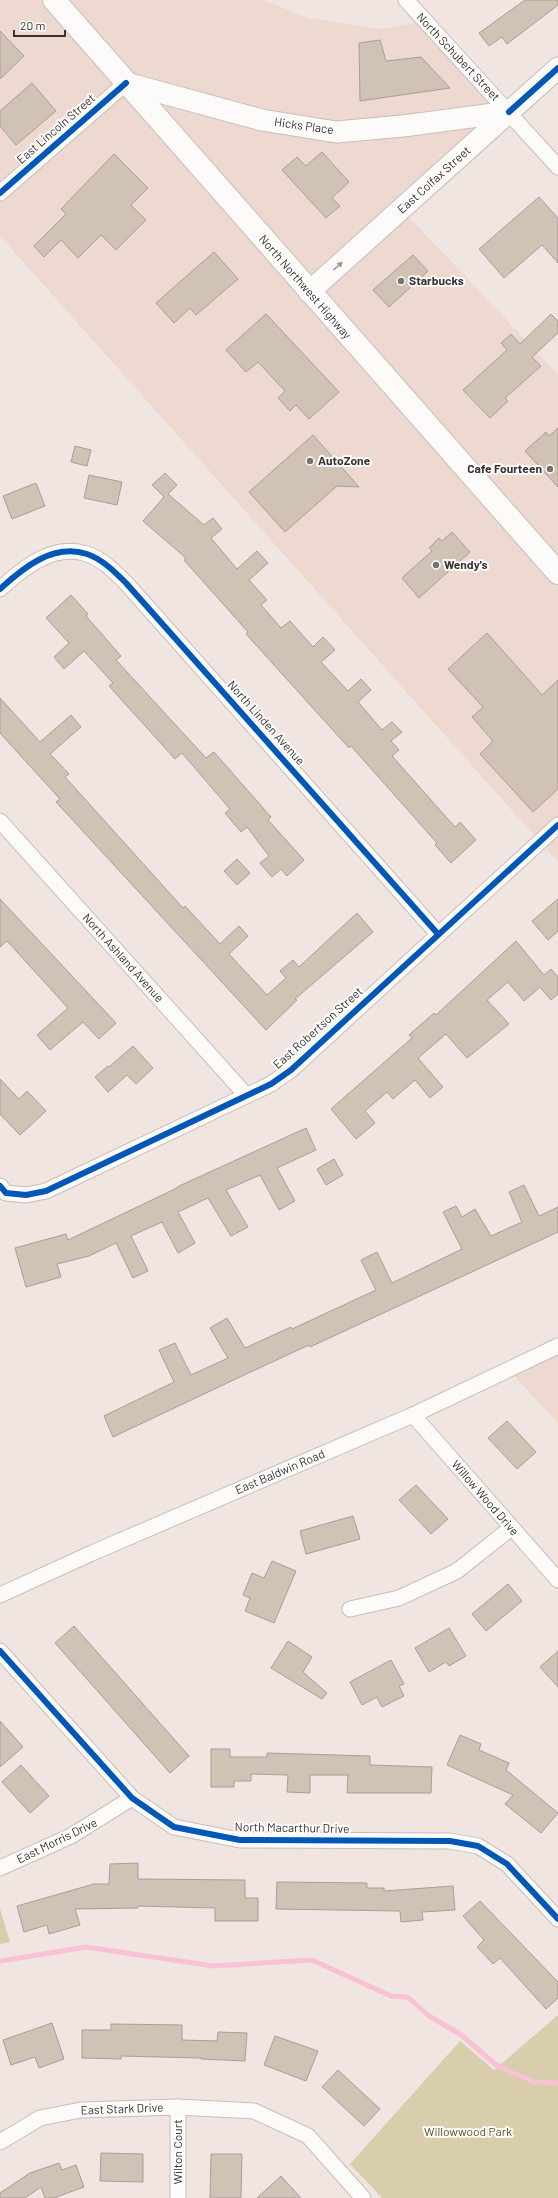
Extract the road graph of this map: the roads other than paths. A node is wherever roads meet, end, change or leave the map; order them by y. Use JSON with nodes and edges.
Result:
{"nodes":[{"id":1,"x":54,"y":0,"type":"edge"},
{"id":2,"x":406,"y":0,"type":"edge"},
{"id":3,"x":558,"y":68,"type":"edge"},
{"id":4,"x":126,"y":83,"type":"junction"},
{"id":5,"x":509,"y":112,"type":"junction"},
{"id":6,"x":558,"y":167,"type":"edge"},
{"id":7,"x":0,"y":193,"type":"edge"},
{"id":8,"x":309,"y":292,"type":"junction"},
{"id":9,"x":558,"y":573,"type":"edge"},
{"id":10,"x":0,"y":589,"type":"edge"},
{"id":11,"x":0,"y":821,"type":"edge"},
{"id":12,"x":558,"y":825,"type":"edge"},
{"id":13,"x":438,"y":934,"type":"junction"},
{"id":14,"x":246,"y":1095,"type":"junction"},
{"id":15,"x":3,"y":1190,"type":"edge"},
{"id":16,"x":558,"y":1346,"type":"edge"},
{"id":17,"x":413,"y":1415,"type":"junction"},
{"id":18,"x":511,"y":1528,"type":"junction"},
{"id":19,"x":558,"y":1580,"type":"edge"},
{"id":20,"x":0,"y":1595,"type":"edge"},
{"id":21,"x":350,"y":1609,"type":"dead end"},
{"id":22,"x":0,"y":1651,"type":"edge"},
{"id":23,"x":132,"y":1798,"type":"junction"},
{"id":24,"x":0,"y":1868,"type":"edge"},
{"id":25,"x":558,"y":1919,"type":"edge"},
{"id":26,"x":178,"y":2107,"type":"junction"},
{"id":27,"x":0,"y":2142,"type":"edge"},
{"id":28,"x":178,"y":2198,"type":"edge"},
{"id":29,"x":364,"y":2198,"type":"edge"}],
"edges":[{"from":1,"to":4,"type":"main road","name":"North Northwest Highway"},
{"from":2,"to":5,"type":"street","name":"North Schubert Street"},
{"from":3,"to":5,"type":"street","name":"East Colfax Street"},
{"from":4,"to":5,"type":"street","name":"Hicks Place"},
{"from":4,"to":7,"type":"street","name":"East Lincoln Street"},
{"from":4,"to":8,"type":"main road","name":"North Northwest Highway"},
{"from":5,"to":6,"type":"street","name":"North Schubert Street"},
{"from":8,"to":5,"type":"street","name":"East Colfax Street","one_way":true},
{"from":8,"to":9,"type":"main road","name":"North Northwest Highway"},
{"from":10,"to":13,"type":"street","name":"North Linden Avenue"},
{"from":11,"to":14,"type":"street","name":"North Ashland Avenue"},
{"from":12,"to":13,"type":"street","name":"East Robertson Street"},
{"from":13,"to":14,"type":"street","name":"East Robertson Street"},
{"from":14,"to":15,"type":"street","name":"East Robertson Street"},
{"from":16,"to":17,"type":"street","name":"East Baldwin Road"},
{"from":17,"to":18,"type":"street","name":"Willow Wood Drive"},
{"from":17,"to":20,"type":"street","name":"East Baldwin Road"},
{"from":18,"to":19,"type":"street","name":"Willow Wood Drive"},
{"from":18,"to":21,"type":"street"},
{"from":22,"to":23,"type":"street","name":"North Macarthur Drive"},
{"from":23,"to":24,"type":"street","name":"East Morris Drive"},
{"from":23,"to":25,"type":"street","name":"North Macarthur Drive"},
{"from":26,"to":27,"type":"street","name":"East Stark Drive"},
{"from":26,"to":28,"type":"street","name":"Wilton Court"},
{"from":26,"to":29,"type":"street","name":"East Stark Drive"}]}
